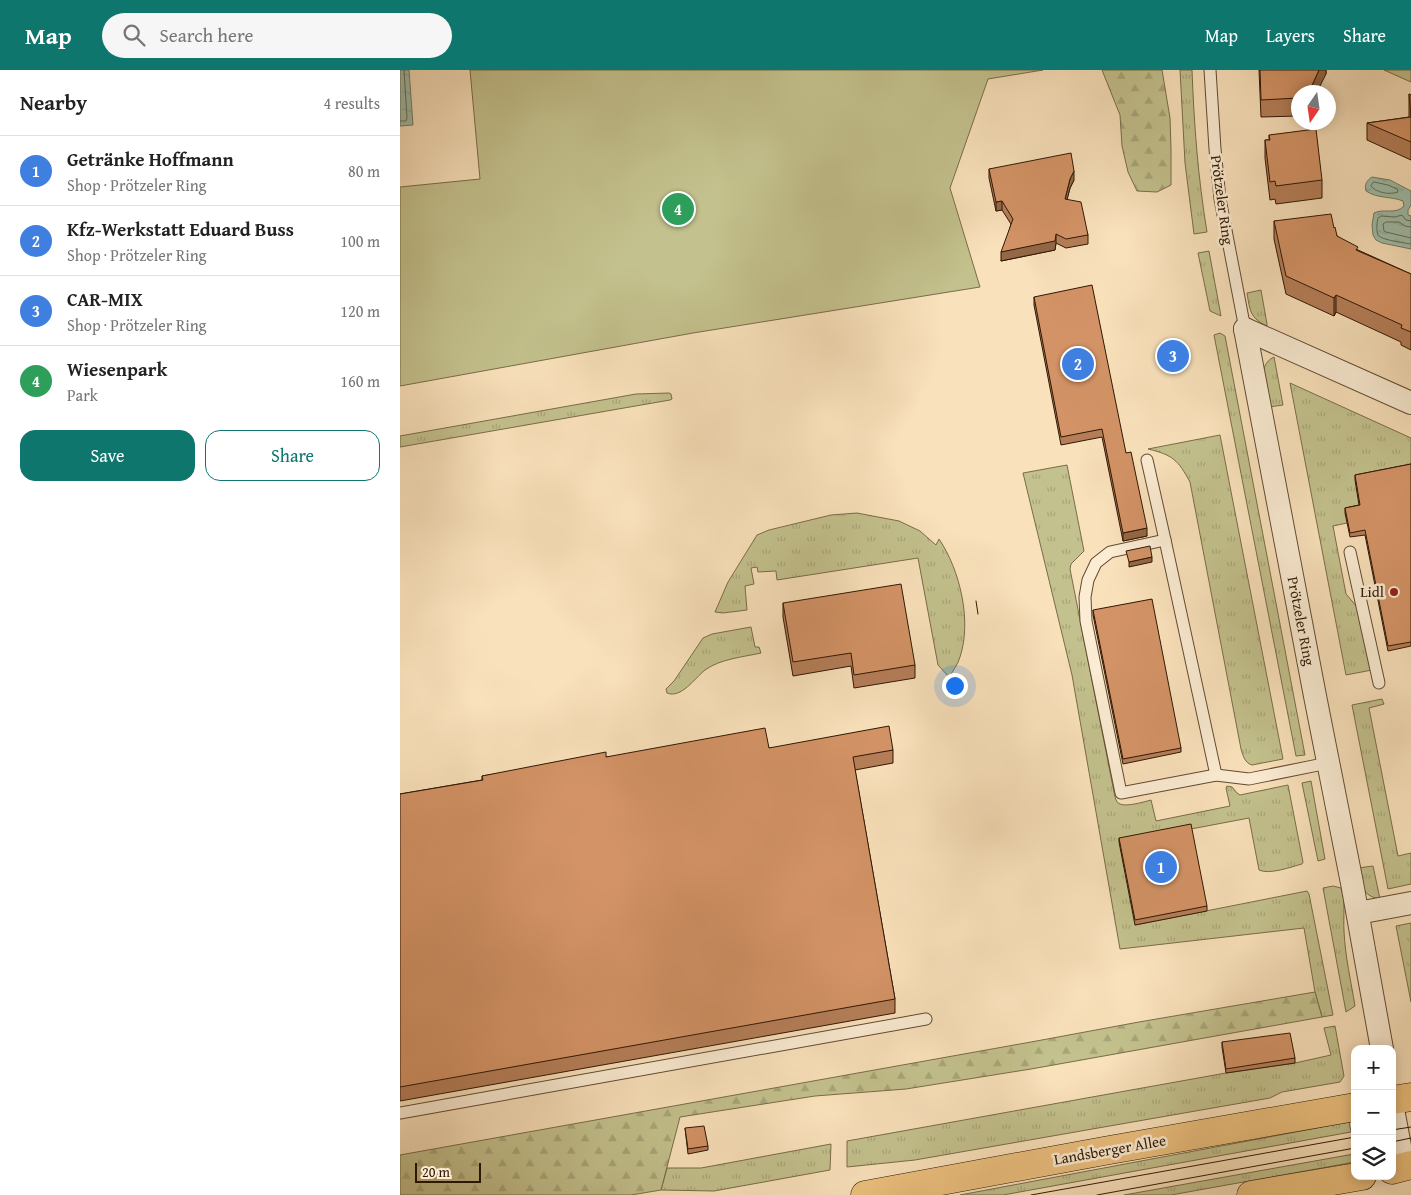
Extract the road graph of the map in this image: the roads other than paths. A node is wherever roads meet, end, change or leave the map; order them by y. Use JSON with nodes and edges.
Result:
{"nodes":[{"id":1,"x":1210,"y":70,"type":"edge"},
{"id":2,"x":1246,"y":329,"type":"junction"},
{"id":3,"x":1411,"y":403,"type":"edge"},
{"id":4,"x":1147,"y":460,"type":"dead end"},
{"id":5,"x":1166,"y":540,"type":"junction"},
{"id":6,"x":1350,"y":552,"type":"dead end"},
{"id":7,"x":1379,"y":683,"type":"dead end"},
{"id":8,"x":1328,"y":764,"type":"junction"},
{"id":9,"x":1216,"y":775,"type":"junction"},
{"id":10,"x":1411,"y":903,"type":"edge"},
{"id":11,"x":1358,"y":913,"type":"junction"},
{"id":12,"x":926,"y":1018,"type":"dead end"},
{"id":13,"x":1381,"y":1045,"type":"edge"},
{"id":14,"x":1411,"y":1097,"type":"edge"},
{"id":15,"x":1396,"y":1099,"type":"edge"},
{"id":16,"x":1351,"y":1108,"type":"edge"},
{"id":17,"x":400,"y":1113,"type":"edge"},
{"id":18,"x":1396,"y":1129,"type":"edge"},
{"id":19,"x":1402,"y":1167,"type":"edge"},
{"id":20,"x":1351,"y":1178,"type":"edge"},
{"id":21,"x":865,"y":1195,"type":"edge"},
{"id":22,"x":1251,"y":1195,"type":"edge"}],
"edges":[{"from":1,"to":2,"type":"lane","name":"Prötzeler Ring"},
{"from":2,"to":3,"type":"street"},
{"from":2,"to":8,"type":"street","name":"Prötzeler Ring"},
{"from":4,"to":5,"type":"lane"},
{"from":5,"to":9,"type":"lane"},
{"from":5,"to":9,"type":"lane"},
{"from":6,"to":7,"type":"lane"},
{"from":8,"to":9,"type":"lane"},
{"from":8,"to":11,"type":"street","name":"Prötzeler Ring"},
{"from":10,"to":11,"type":"street"},
{"from":11,"to":13,"type":"street","name":"Prötzeler Ring"},
{"from":12,"to":17,"type":"lane"},
{"from":14,"to":15,"type":"main road"},
{"from":16,"to":21,"type":"main road","name":"Landsberger Allee"},
{"from":18,"to":19,"type":"street"},
{"from":20,"to":22,"type":"main road"}]}
